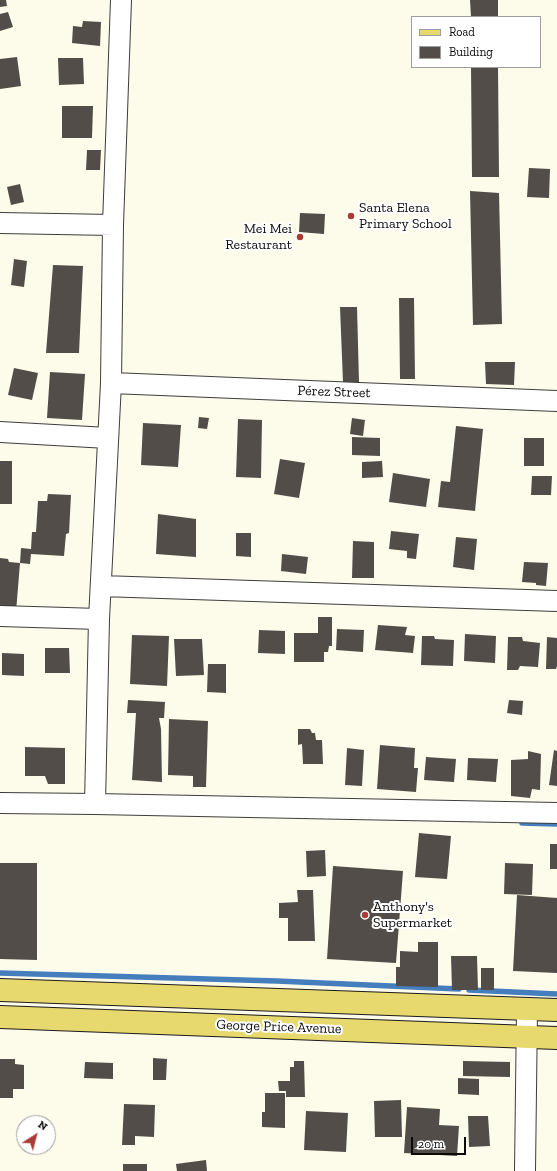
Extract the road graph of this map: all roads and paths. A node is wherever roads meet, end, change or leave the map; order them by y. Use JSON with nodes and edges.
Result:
{"nodes":[{"id":1,"x":121,"y":0,"type":"edge"},
{"id":2,"x":0,"y":223,"type":"edge"},
{"id":3,"x":113,"y":225,"type":"junction"},
{"id":4,"x":111,"y":383,"type":"junction"},
{"id":5,"x":557,"y":401,"type":"edge"},
{"id":6,"x":0,"y":432,"type":"edge"},
{"id":7,"x":108,"y":438,"type":"junction"},
{"id":8,"x":101,"y":586,"type":"junction"},
{"id":9,"x":557,"y":602,"type":"edge"},
{"id":10,"x":0,"y":616,"type":"edge"},
{"id":11,"x":99,"y":619,"type":"junction"},
{"id":12,"x":0,"y":803,"type":"edge"},
{"id":13,"x":95,"y":804,"type":"junction"},
{"id":14,"x":557,"y":813,"type":"edge"},
{"id":15,"x":0,"y":990,"type":"edge"},
{"id":16,"x":527,"y":1009,"type":"junction"},
{"id":17,"x":557,"y":1010,"type":"edge"},
{"id":18,"x":0,"y":1017,"type":"edge"},
{"id":19,"x":526,"y":1036,"type":"junction"},
{"id":20,"x":557,"y":1038,"type":"edge"},
{"id":21,"x":525,"y":1171,"type":"edge"}],
"edges":[{"from":1,"to":3,"type":"street"},
{"from":2,"to":3,"type":"street"},
{"from":3,"to":4,"type":"street"},
{"from":4,"to":5,"type":"street","name":"Pérez Street"},
{"from":4,"to":7,"type":"street"},
{"from":6,"to":7,"type":"street"},
{"from":7,"to":8,"type":"street"},
{"from":8,"to":9,"type":"street"},
{"from":8,"to":11,"type":"street"},
{"from":10,"to":11,"type":"street"},
{"from":11,"to":13,"type":"street"},
{"from":12,"to":13,"type":"street"},
{"from":13,"to":14,"type":"street"},
{"from":15,"to":16,"type":"main road","name":"George Price Avenue"},
{"from":16,"to":17,"type":"main road","name":"George Price Avenue"},
{"from":16,"to":19,"type":"street"},
{"from":18,"to":19,"type":"main road","name":"George Price Avenue"},
{"from":19,"to":20,"type":"main road","name":"George Price Avenue"},
{"from":19,"to":21,"type":"street"}]}
